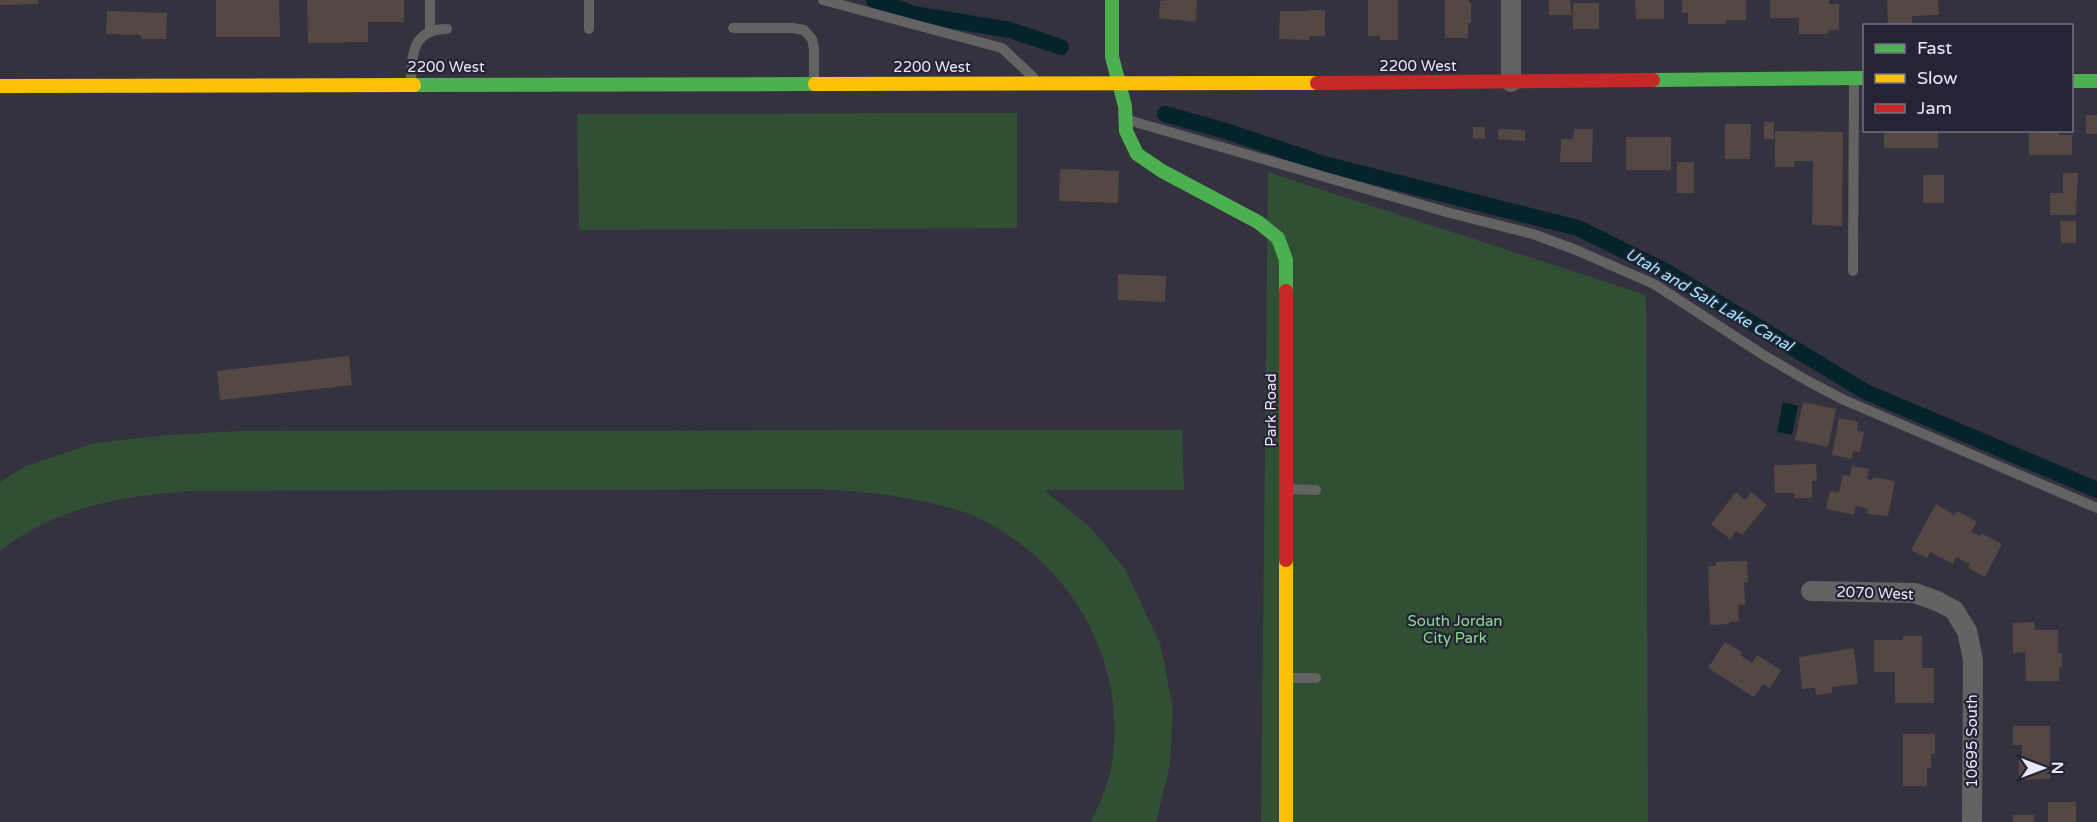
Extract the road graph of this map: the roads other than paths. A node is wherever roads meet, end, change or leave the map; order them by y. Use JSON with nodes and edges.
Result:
{"nodes":[{"id":1,"x":430,"y":0,"type":"edge"},
{"id":2,"x":588,"y":0,"type":"edge"},
{"id":3,"x":823,"y":0,"type":"edge"},
{"id":4,"x":1112,"y":0,"type":"edge"},
{"id":5,"x":1511,"y":0,"type":"edge"},
{"id":6,"x":733,"y":28,"type":"dead end"},
{"id":7,"x":447,"y":29,"type":"dead end"},
{"id":8,"x":588,"y":29,"type":"dead end"},
{"id":9,"x":430,"y":32,"type":"junction"},
{"id":10,"x":1859,"y":78,"type":"edge"},
{"id":11,"x":2073,"y":81,"type":"edge"},
{"id":12,"x":2097,"y":81,"type":"edge"},
{"id":13,"x":1511,"y":82,"type":"junction"},
{"id":14,"x":814,"y":83,"type":"junction"},
{"id":15,"x":1039,"y":83,"type":"junction"},
{"id":16,"x":1119,"y":83,"type":"junction"},
{"id":17,"x":411,"y":84,"type":"junction"},
{"id":18,"x":0,"y":86,"type":"edge"},
{"id":19,"x":1126,"y":119,"type":"junction"},
{"id":20,"x":1853,"y":271,"type":"dead end"},
{"id":21,"x":1288,"y":489,"type":"junction"},
{"id":22,"x":1317,"y":490,"type":"dead end"},
{"id":23,"x":2097,"y":508,"type":"edge"},
{"id":24,"x":1811,"y":591,"type":"dead end"},
{"id":25,"x":1973,"y":660,"type":"joint"},
{"id":26,"x":1287,"y":678,"type":"junction"},
{"id":27,"x":1317,"y":678,"type":"dead end"},
{"id":28,"x":1286,"y":822,"type":"edge"},
{"id":29,"x":1972,"y":822,"type":"edge"}],
"edges":[{"from":1,"to":9,"type":"lane"},
{"from":2,"to":8,"type":"lane"},
{"from":3,"to":15,"type":"lane"},
{"from":4,"to":16,"type":"street","name":"Park Road"},
{"from":5,"to":13,"type":"street"},
{"from":6,"to":14,"type":"lane"},
{"from":7,"to":9,"type":"lane"},
{"from":9,"to":17,"type":"lane"},
{"from":10,"to":13,"type":"street","name":"2200 West"},
{"from":10,"to":20,"type":"lane"},
{"from":11,"to":12,"type":"street"},
{"from":13,"to":16,"type":"street","name":"2200 West"},
{"from":14,"to":15,"type":"street","name":"2200 West"},
{"from":14,"to":17,"type":"street","name":"2200 West"},
{"from":15,"to":16,"type":"street","name":"2200 West"},
{"from":16,"to":19,"type":"street","name":"Park Road"},
{"from":17,"to":18,"type":"street","name":"2200 West"},
{"from":19,"to":21,"type":"street","name":"Park Road"},
{"from":19,"to":23,"type":"lane"},
{"from":21,"to":22,"type":"lane"},
{"from":21,"to":26,"type":"street","name":"Park Road"},
{"from":24,"to":25,"type":"street","name":"2070 West"},
{"from":25,"to":29,"type":"street","name":"10695 South"},
{"from":26,"to":27,"type":"lane"},
{"from":26,"to":28,"type":"street","name":"Park Road"}]}
